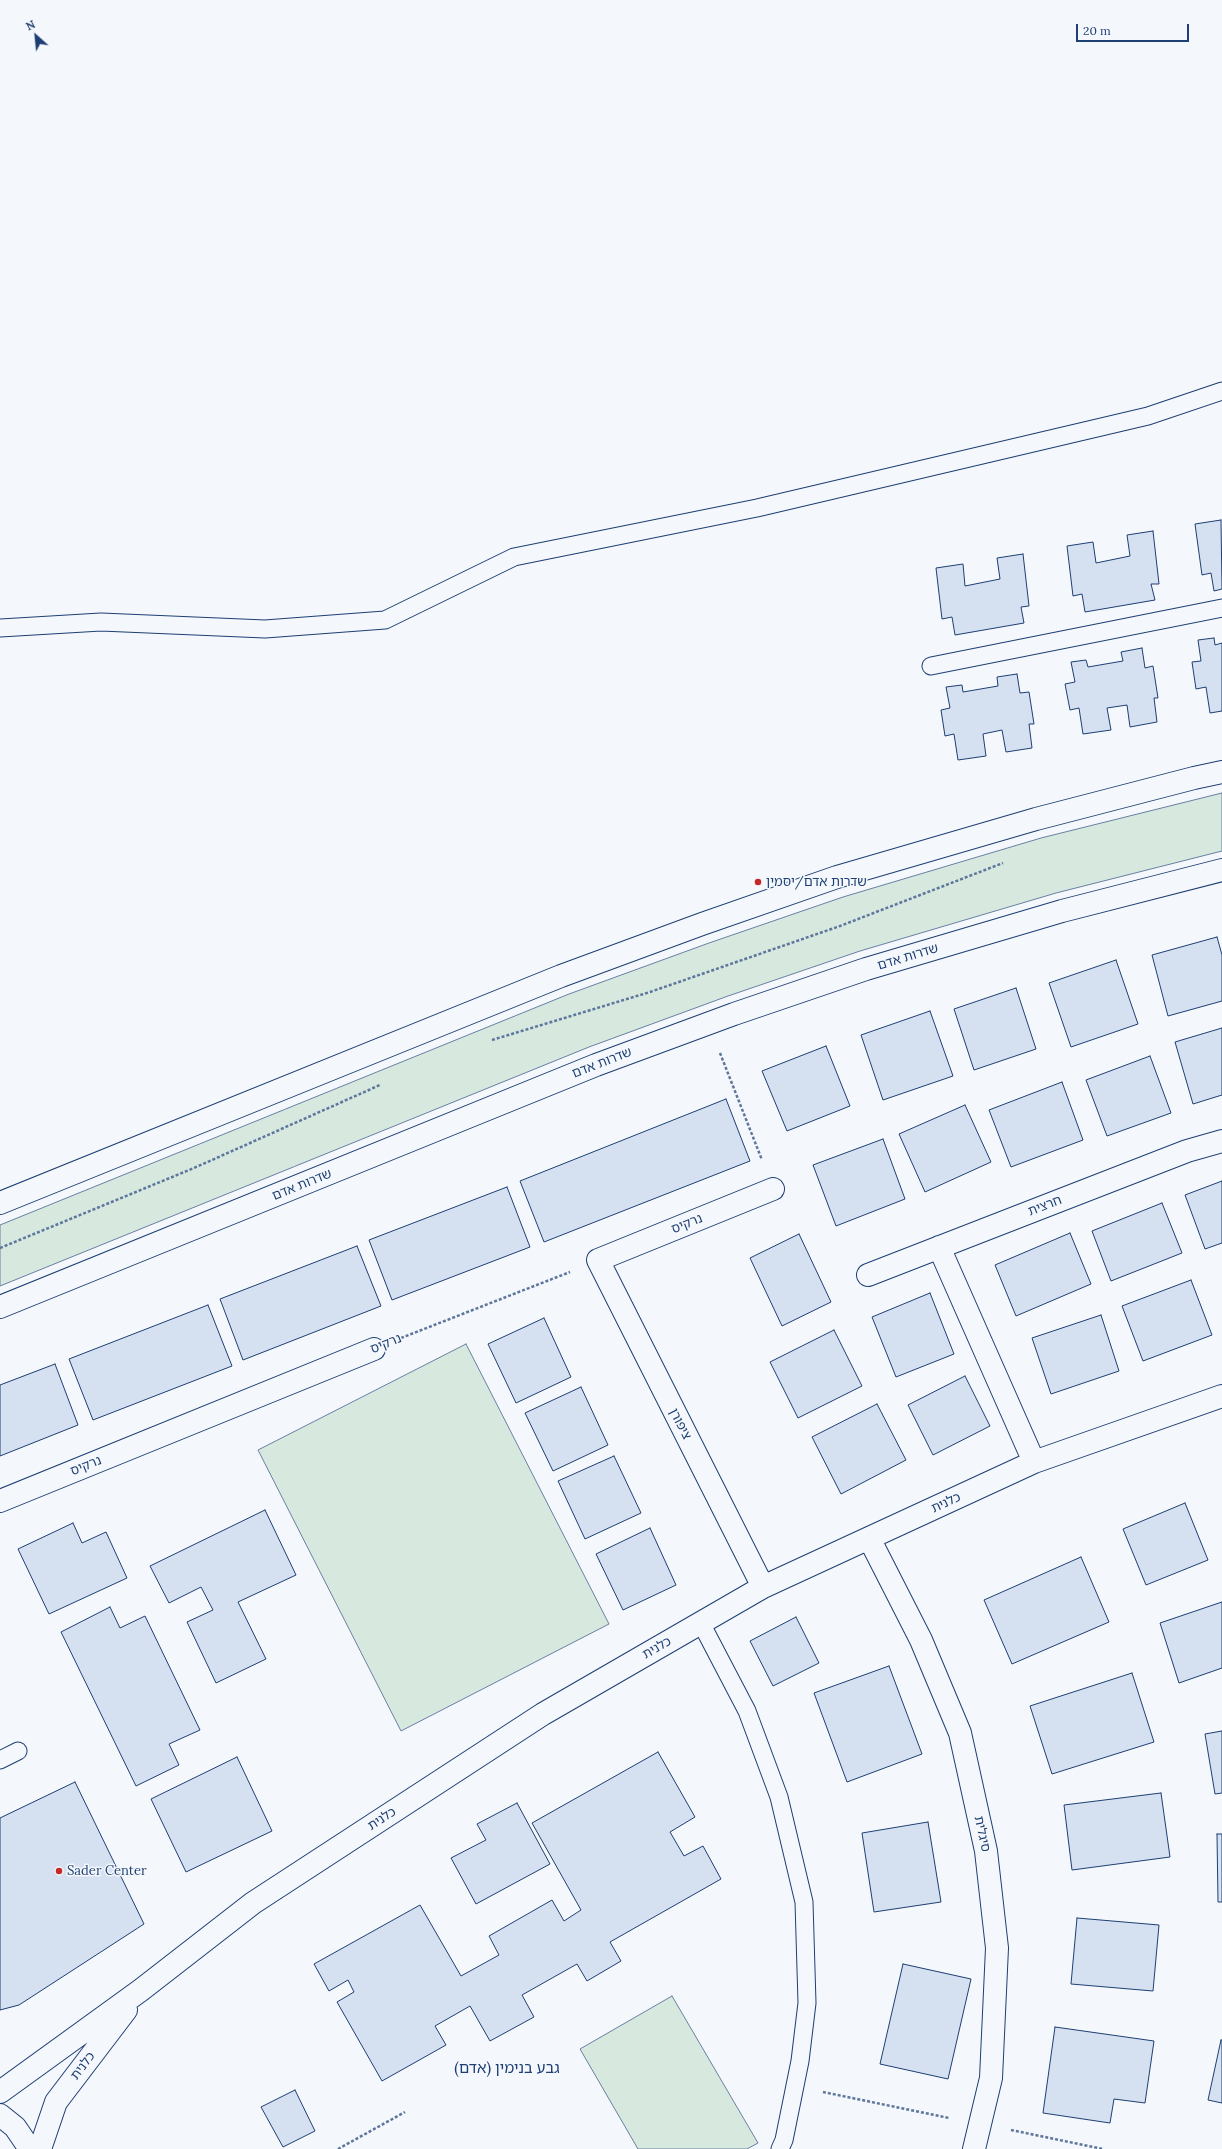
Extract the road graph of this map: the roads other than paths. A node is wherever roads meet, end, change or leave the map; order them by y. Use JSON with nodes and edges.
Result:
{"nodes":[{"id":1,"x":1222,"y":391,"type":"edge"},
{"id":2,"x":1222,"y":608,"type":"edge"},
{"id":3,"x":0,"y":628,"type":"edge"},
{"id":4,"x":931,"y":666,"type":"dead end"},
{"id":5,"x":1222,"y":772,"type":"edge"},
{"id":6,"x":1222,"y":870,"type":"edge"},
{"id":7,"x":1222,"y":1140,"type":"edge"},
{"id":8,"x":773,"y":1189,"type":"road end"},
{"id":9,"x":0,"y":1203,"type":"edge"},
{"id":10,"x":939,"y":1247,"type":"junction"},
{"id":11,"x":598,"y":1260,"type":"joint"},
{"id":12,"x":868,"y":1275,"type":"dead end"},
{"id":13,"x":0,"y":1307,"type":"edge"},
{"id":14,"x":374,"y":1349,"type":"road end"},
{"id":15,"x":1221,"y":1398,"type":"edge"},
{"id":16,"x":1034,"y":1462,"type":"junction"},
{"id":17,"x":0,"y":1501,"type":"edge"},
{"id":18,"x":869,"y":1538,"type":"junction"},
{"id":19,"x":763,"y":1587,"type":"junction"},
{"id":20,"x":701,"y":1623,"type":"junction"},
{"id":21,"x":18,"y":1751,"type":"dead end"},
{"id":22,"x":0,"y":1760,"type":"edge"},
{"id":23,"x":141,"y":1990,"type":"junction"},
{"id":24,"x":0,"y":2092,"type":"edge"},
{"id":25,"x":0,"y":2115,"type":"edge"},
{"id":26,"x":30,"y":2149,"type":"edge"},
{"id":27,"x":40,"y":2149,"type":"edge"},
{"id":28,"x":780,"y":2149,"type":"edge"},
{"id":29,"x":974,"y":2149,"type":"edge"}],
"edges":[{"from":1,"to":3,"type":"lane"},
{"from":2,"to":4,"type":"lane"},
{"from":5,"to":9,"type":"street"},
{"from":6,"to":13,"type":"street","name":"שדרות אדם"},
{"from":7,"to":10,"type":"street","name":"חרצית"},
{"from":8,"to":11,"type":"street","name":"נרקיס"},
{"from":10,"to":12,"type":"street","name":"חרצית"},
{"from":10,"to":16,"type":"street"},
{"from":11,"to":19,"type":"street","name":"ציפורן"},
{"from":14,"to":17,"type":"street","name":"נרקיס"},
{"from":15,"to":16,"type":"street","name":"כלנית"},
{"from":16,"to":18,"type":"street","name":"כלנית"},
{"from":18,"to":19,"type":"street","name":"כלנית"},
{"from":18,"to":29,"type":"street","name":"סיגלית"},
{"from":19,"to":20,"type":"street","name":"כלנית"},
{"from":20,"to":23,"type":"street","name":"כלנית"},
{"from":20,"to":28,"type":"lane"},
{"from":21,"to":22,"type":"lane"},
{"from":23,"to":24,"type":"street","name":"כלנית"},
{"from":23,"to":27,"type":"street","name":"כלנית"},
{"from":25,"to":26,"type":"street"}]}
